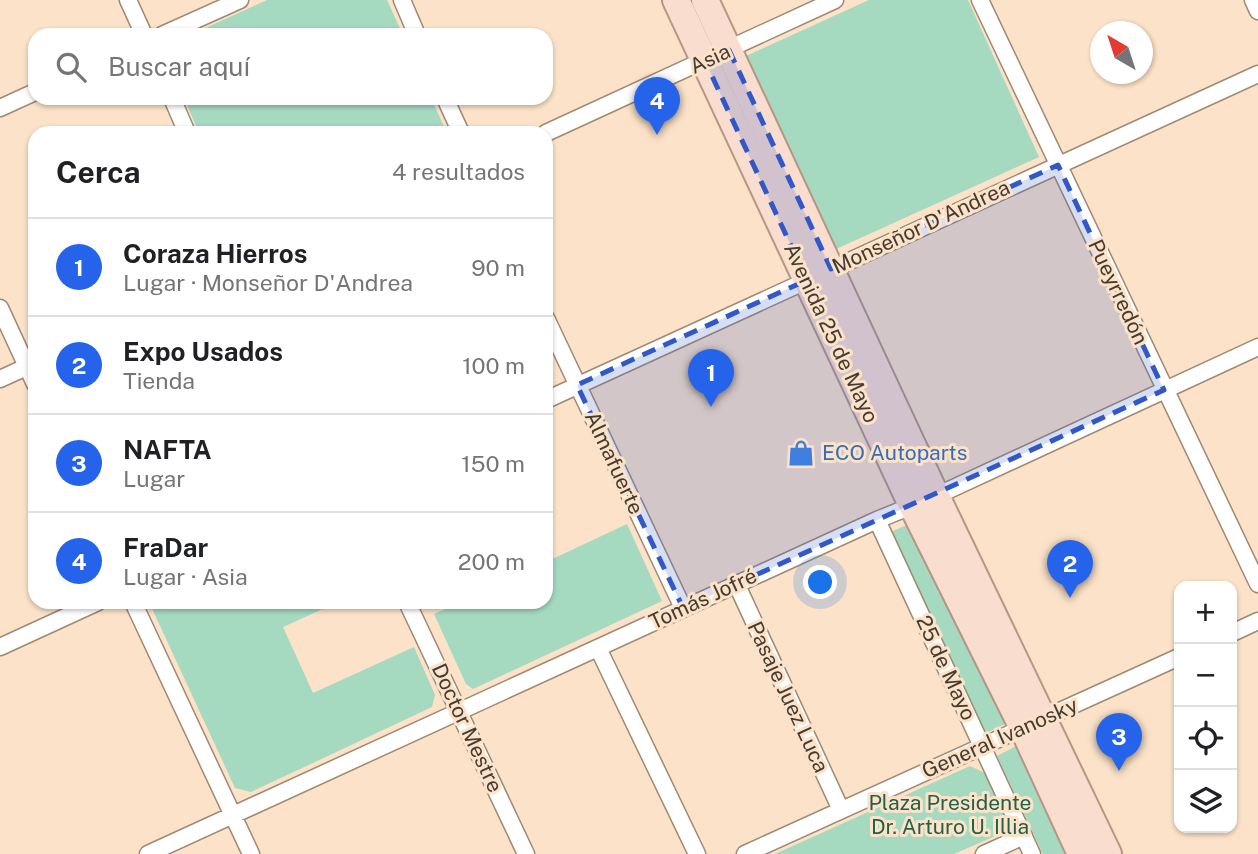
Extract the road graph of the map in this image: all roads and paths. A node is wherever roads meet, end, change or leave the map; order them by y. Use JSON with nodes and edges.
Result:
{"nodes":[{"id":1,"x":128,"y":0,"type":"edge"},
{"id":2,"x":240,"y":0,"type":"edge"},
{"id":3,"x":402,"y":0,"type":"edge"},
{"id":4,"x":676,"y":0,"type":"edge"},
{"id":5,"x":705,"y":0,"type":"edge"},
{"id":6,"x":835,"y":0,"type":"edge"},
{"id":7,"x":980,"y":0,"type":"edge"},
{"id":8,"x":1253,"y":0,"type":"edge"},
{"id":9,"x":1258,"y":11,"type":"edge"},
{"id":10,"x":141,"y":28,"type":"edge"},
{"id":11,"x":178,"y":28,"type":"edge"},
{"id":12,"x":414,"y":28,"type":"edge"},
{"id":13,"x":729,"y":50,"type":"junction"},
{"id":14,"x":705,"y":61,"type":"junction"},
{"id":15,"x":1258,"y":74,"type":"edge"},
{"id":16,"x":28,"y":95,"type":"edge"},
{"id":17,"x":175,"y":105,"type":"edge"},
{"id":18,"x":448,"y":105,"type":"edge"},
{"id":19,"x":0,"y":108,"type":"edge"},
{"id":20,"x":184,"y":126,"type":"edge"},
{"id":21,"x":458,"y":126,"type":"edge"},
{"id":22,"x":553,"y":129,"type":"edge"},
{"id":23,"x":1058,"y":165,"type":"junction"},
{"id":24,"x":831,"y":269,"type":"junction"},
{"id":25,"x":807,"y":280,"type":"junction"},
{"id":26,"x":0,"y":308,"type":"edge"},
{"id":27,"x":553,"y":333,"type":"edge"},
{"id":28,"x":1258,"y":347,"type":"edge"},
{"id":29,"x":28,"y":359,"type":"edge"},
{"id":30,"x":28,"y":366,"type":"edge"},
{"id":31,"x":0,"y":379,"type":"edge"},
{"id":32,"x":577,"y":386,"type":"junction"},
{"id":33,"x":1164,"y":390,"type":"junction"},
{"id":34,"x":553,"y":397,"type":"edge"},
{"id":35,"x":936,"y":496,"type":"junction"},
{"id":36,"x":912,"y":505,"type":"junction"},
{"id":37,"x":877,"y":520,"type":"junction"},
{"id":38,"x":736,"y":583,"type":"junction"},
{"id":39,"x":1258,"y":584,"type":"edge"},
{"id":40,"x":683,"y":608,"type":"junction"},
{"id":41,"x":83,"y":609,"type":"edge"},
{"id":42,"x":136,"y":609,"type":"edge"},
{"id":43,"x":410,"y":609,"type":"edge"},
{"id":44,"x":1258,"y":621,"type":"edge"},
{"id":45,"x":1237,"y":631,"type":"edge"},
{"id":46,"x":0,"y":647,"type":"edge"},
{"id":47,"x":598,"y":648,"type":"junction"},
{"id":48,"x":1174,"y":659,"type":"edge"},
{"id":49,"x":458,"y":710,"type":"junction"},
{"id":50,"x":1033,"y":723,"type":"junction"},
{"id":51,"x":982,"y":746,"type":"junction"},
{"id":52,"x":841,"y":810,"type":"junction"},
{"id":53,"x":234,"y":816,"type":"junction"},
{"id":54,"x":1024,"y":836,"type":"junction"},
{"id":55,"x":148,"y":854,"type":"edge"},
{"id":56,"x":251,"y":854,"type":"edge"},
{"id":57,"x":526,"y":854,"type":"edge"},
{"id":58,"x":697,"y":854,"type":"edge"},
{"id":59,"x":745,"y":854,"type":"edge"},
{"id":60,"x":984,"y":854,"type":"edge"},
{"id":61,"x":1032,"y":854,"type":"edge"},
{"id":62,"x":1081,"y":854,"type":"edge"},
{"id":63,"x":1108,"y":854,"type":"edge"}],
"edges":[{"from":1,"to":10,"type":"street"},
{"from":2,"to":11,"type":"street"},
{"from":3,"to":12,"type":"street"},
{"from":4,"to":14,"type":"main road","name":"Avenida 25 de Mayo"},
{"from":5,"to":13,"type":"main road","name":"Avenida 25 de Mayo"},
{"from":6,"to":13,"type":"street","name":"Asia"},
{"from":7,"to":23,"type":"street","name":"Pueyrredón"},
{"from":8,"to":9,"type":"street"},
{"from":13,"to":14,"type":"street","name":"Asia"},
{"from":13,"to":24,"type":"main road","name":"Avenida 25 de Mayo"},
{"from":14,"to":22,"type":"street","name":"Asia"},
{"from":14,"to":25,"type":"main road","name":"Avenida 25 de Mayo"},
{"from":15,"to":23,"type":"street","name":"Monseñor D'Andrea"},
{"from":16,"to":19,"type":"street"},
{"from":17,"to":20,"type":"street"},
{"from":18,"to":21,"type":"street"},
{"from":23,"to":24,"type":"street","name":"Monseñor D'Andrea"},
{"from":23,"to":33,"type":"street","name":"Pueyrredón"},
{"from":24,"to":25,"type":"street","name":"Monseñor D'Andrea"},
{"from":24,"to":35,"type":"main road","name":"Avenida 25 de Mayo"},
{"from":25,"to":32,"type":"street","name":"Monseñor D'Andrea"},
{"from":25,"to":36,"type":"main road","name":"Avenida 25 de Mayo"},
{"from":26,"to":29,"type":"street"},
{"from":27,"to":32,"type":"street","name":"Almafuerte"},
{"from":28,"to":33,"type":"street","name":"Tomás Jofré"},
{"from":30,"to":31,"type":"street"},
{"from":32,"to":34,"type":"street","name":"Monseñor D'Andrea"},
{"from":32,"to":40,"type":"street","name":"Almafuerte"},
{"from":33,"to":35,"type":"street","name":"Tomás Jofré"},
{"from":33,"to":39,"type":"street","name":"Pueyrredón"},
{"from":35,"to":36,"type":"street","name":"Tomás Jofré"},
{"from":35,"to":50,"type":"main road","name":"Avenida 25 de Mayo"},
{"from":36,"to":37,"type":"street","name":"Tomás Jofré"},
{"from":36,"to":50,"type":"main road","name":"Avenida 25 de Mayo"},
{"from":37,"to":38,"type":"street","name":"Tomás Jofré"},
{"from":37,"to":51,"type":"street","name":"25 de Mayo"},
{"from":38,"to":40,"type":"street","name":"Tomás Jofré"},
{"from":38,"to":52,"type":"street","name":"Pasaje Juez Luca"},
{"from":40,"to":47,"type":"street","name":"Tomás Jofré"},
{"from":41,"to":46,"type":"street"},
{"from":42,"to":53,"type":"street"},
{"from":43,"to":49,"type":"street","name":"Doctor Mestre"},
{"from":44,"to":45,"type":"street"},
{"from":47,"to":49,"type":"street","name":"Tomás Jofré"},
{"from":47,"to":58,"type":"street"},
{"from":48,"to":50,"type":"street","name":"General Ivanosky"},
{"from":49,"to":53,"type":"street","name":"Tomás Jofré"},
{"from":49,"to":57,"type":"street","name":"Doctor Mestre"},
{"from":50,"to":51,"type":"street","name":"General Ivanosky"},
{"from":50,"to":62,"type":"main road","name":"Avenida 25 de Mayo"},
{"from":50,"to":63,"type":"main road","name":"Avenida 25 de Mayo"},
{"from":51,"to":52,"type":"street","name":"General Ivanosky"},
{"from":51,"to":54,"type":"street","name":"25 de Mayo"},
{"from":52,"to":59,"type":"street","name":"General Ivanosky"},
{"from":53,"to":55,"type":"street","name":"Tomás Jofré"},
{"from":53,"to":56,"type":"street"},
{"from":54,"to":60,"type":"street"},
{"from":54,"to":61,"type":"street","name":"25 de Mayo"}]}
